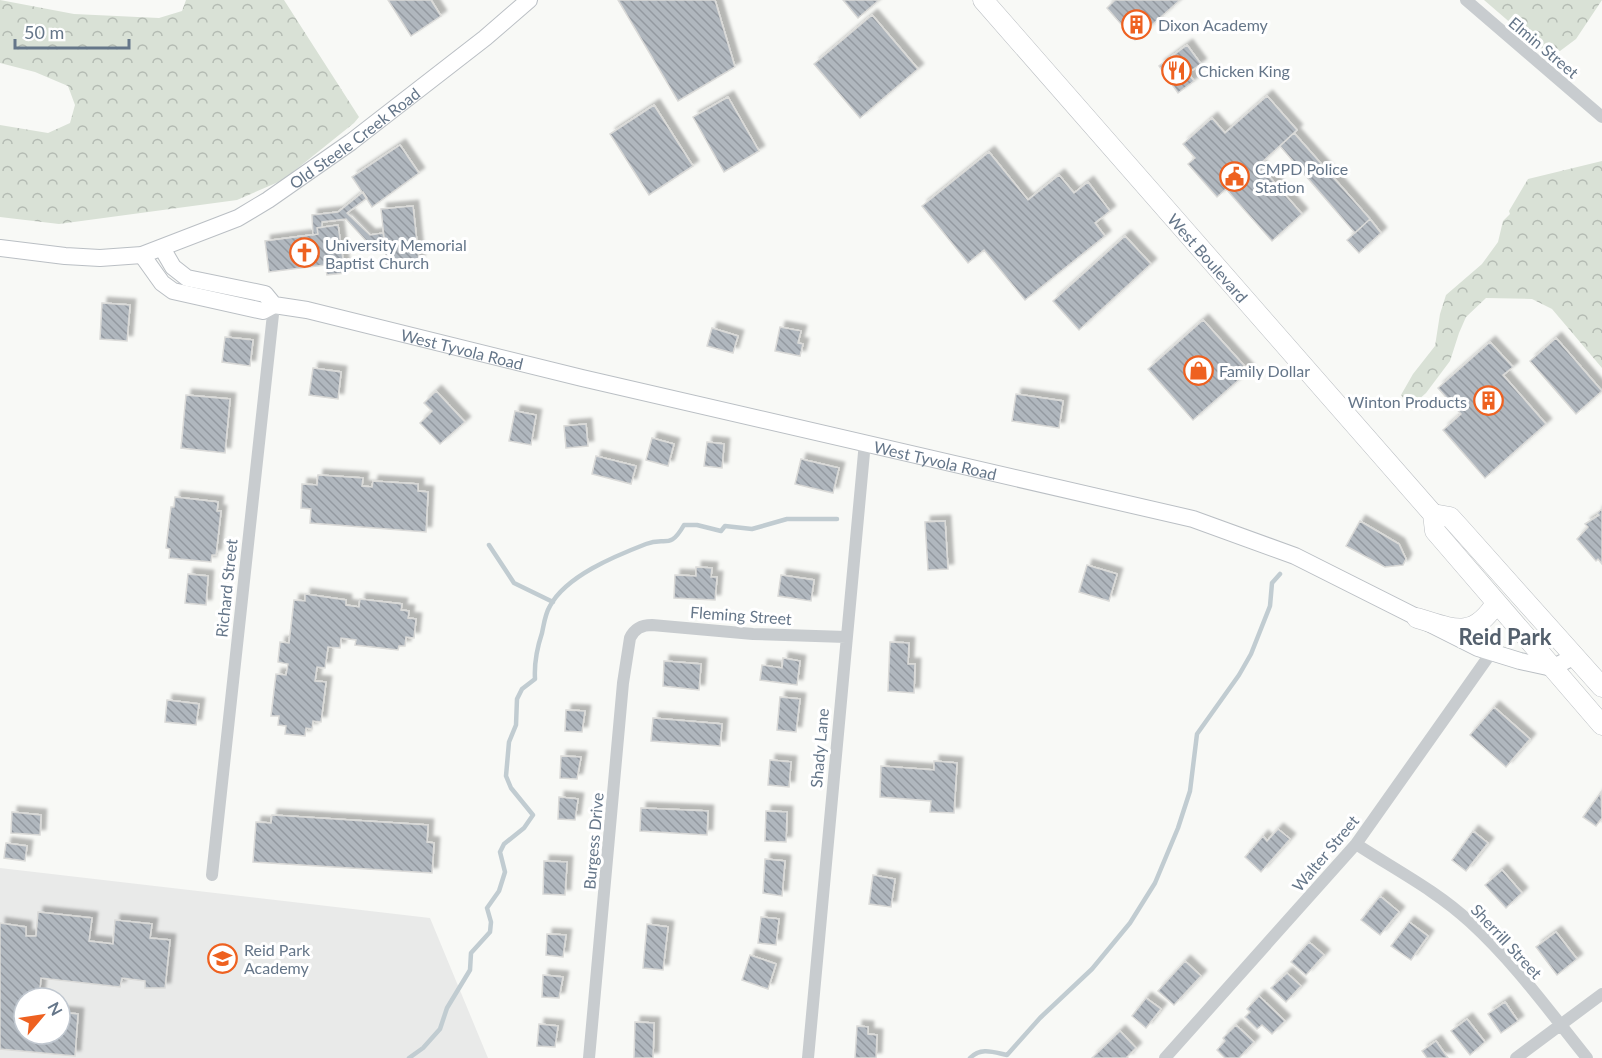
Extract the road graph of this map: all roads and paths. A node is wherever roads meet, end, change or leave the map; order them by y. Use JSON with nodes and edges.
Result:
{"nodes":[{"id":1,"x":529,"y":0,"type":"edge"},
{"id":2,"x":983,"y":0,"type":"edge"},
{"id":3,"x":1466,"y":0,"type":"edge"},
{"id":4,"x":1602,"y":117,"type":"edge"},
{"id":5,"x":0,"y":248,"type":"edge"},
{"id":6,"x":162,"y":248,"type":"junction"},
{"id":7,"x":142,"y":255,"type":"junction"},
{"id":8,"x":274,"y":305,"type":"junction"},
{"id":9,"x":865,"y":442,"type":"junction"},
{"id":10,"x":1433,"y":514,"type":"junction"},
{"id":11,"x":1496,"y":603,"type":"junction"},
{"id":12,"x":1417,"y":618,"type":"junction"},
{"id":13,"x":636,"y":629,"type":"joint"},
{"id":14,"x":846,"y":637,"type":"junction"},
{"id":15,"x":1491,"y":653,"type":"junction"},
{"id":16,"x":1575,"y":656,"type":"junction"},
{"id":17,"x":1552,"y":668,"type":"junction"},
{"id":18,"x":1602,"y":687,"type":"edge"},
{"id":19,"x":1602,"y":725,"type":"edge"},
{"id":20,"x":1356,"y":844,"type":"junction"},
{"id":21,"x":212,"y":875,"type":"dead end"},
{"id":22,"x":1602,"y":994,"type":"edge"},
{"id":23,"x":1560,"y":1025,"type":"junction"},
{"id":24,"x":589,"y":1058,"type":"edge"},
{"id":25,"x":808,"y":1058,"type":"edge"},
{"id":26,"x":1164,"y":1058,"type":"edge"},
{"id":27,"x":1516,"y":1058,"type":"edge"},
{"id":28,"x":1587,"y":1058,"type":"edge"}],
"edges":[{"from":1,"to":6,"type":"street","name":"Old Steele Creek Road"},
{"from":2,"to":10,"type":"main road","name":"West Boulevard"},
{"from":3,"to":4,"type":"street","name":"Elmin Street"},
{"from":5,"to":7,"type":"street"},
{"from":6,"to":7,"type":"street"},
{"from":6,"to":8,"type":"street","name":"West Tyvola Road"},
{"from":7,"to":8,"type":"street","name":"West Tyvola Road"},
{"from":8,"to":9,"type":"street","name":"West Tyvola Road"},
{"from":8,"to":21,"type":"street","name":"Richard Street"},
{"from":9,"to":12,"type":"street","name":"West Tyvola Road"},
{"from":9,"to":14,"type":"street","name":"Shady Lane"},
{"from":10,"to":11,"type":"main road","name":"West Boulevard"},
{"from":10,"to":16,"type":"main road","name":"West Boulevard"},
{"from":11,"to":12,"type":"main road"},
{"from":11,"to":17,"type":"main road","name":"West Boulevard"},
{"from":12,"to":15,"type":"street","name":"West Tyvola Road"},
{"from":13,"to":14,"type":"street","name":"Fleming Street"},
{"from":13,"to":24,"type":"street","name":"Burgess Drive"},
{"from":14,"to":25,"type":"street","name":"Shady Lane"},
{"from":15,"to":17,"type":"street","name":"West Tyvola Road"},
{"from":15,"to":20,"type":"street","name":"Walter Street"},
{"from":16,"to":17,"type":"street"},
{"from":16,"to":18,"type":"main road","name":"West Boulevard"},
{"from":17,"to":19,"type":"main road","name":"West Boulevard"},
{"from":20,"to":23,"type":"street","name":"Sherrill Street"},
{"from":20,"to":26,"type":"street","name":"Walter Street"},
{"from":22,"to":23,"type":"street"},
{"from":23,"to":27,"type":"street"},
{"from":23,"to":28,"type":"street","name":"Sherrill Street"}]}
